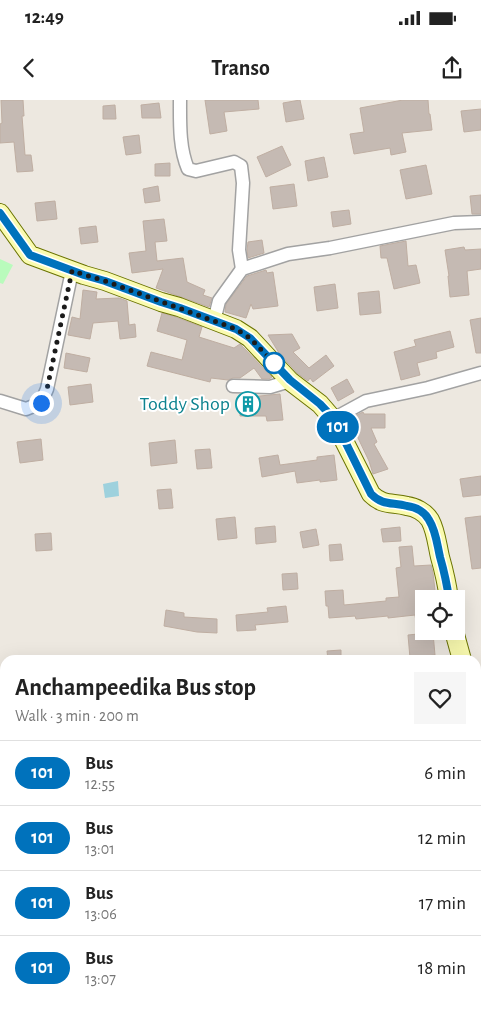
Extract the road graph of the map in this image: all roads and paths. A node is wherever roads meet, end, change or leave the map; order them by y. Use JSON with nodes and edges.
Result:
{"nodes":[{"id":1,"x":180,"y":100,"type":"edge"},
{"id":2,"x":0,"y":213,"type":"edge"},
{"id":3,"x":481,"y":222,"type":"edge"},
{"id":4,"x":242,"y":268,"type":"junction"},
{"id":5,"x":72,"y":271,"type":"junction"},
{"id":6,"x":214,"y":321,"type":"junction"},
{"id":7,"x":481,"y":373,"type":"edge"},
{"id":8,"x":290,"y":380,"type":"junction"},
{"id":9,"x":233,"y":386,"type":"dead end"},
{"id":10,"x":0,"y":401,"type":"edge"},
{"id":11,"x":334,"y":419,"type":"junction"},
{"id":12,"x":448,"y":590,"type":"edge"},
{"id":13,"x":456,"y":640,"type":"edge"},
{"id":14,"x":461,"y":655,"type":"edge"}],
"edges":[{"from":1,"to":4,"type":"street"},
{"from":2,"to":5,"type":"main road"},
{"from":3,"to":4,"type":"street"},
{"from":4,"to":6,"type":"street"},
{"from":5,"to":6,"type":"main road"},
{"from":5,"to":10,"type":"street"},
{"from":6,"to":8,"type":"main road"},
{"from":7,"to":11,"type":"street"},
{"from":8,"to":9,"type":"street"},
{"from":8,"to":11,"type":"main road"},
{"from":11,"to":12,"type":"main road"},
{"from":13,"to":14,"type":"main road"}]}
